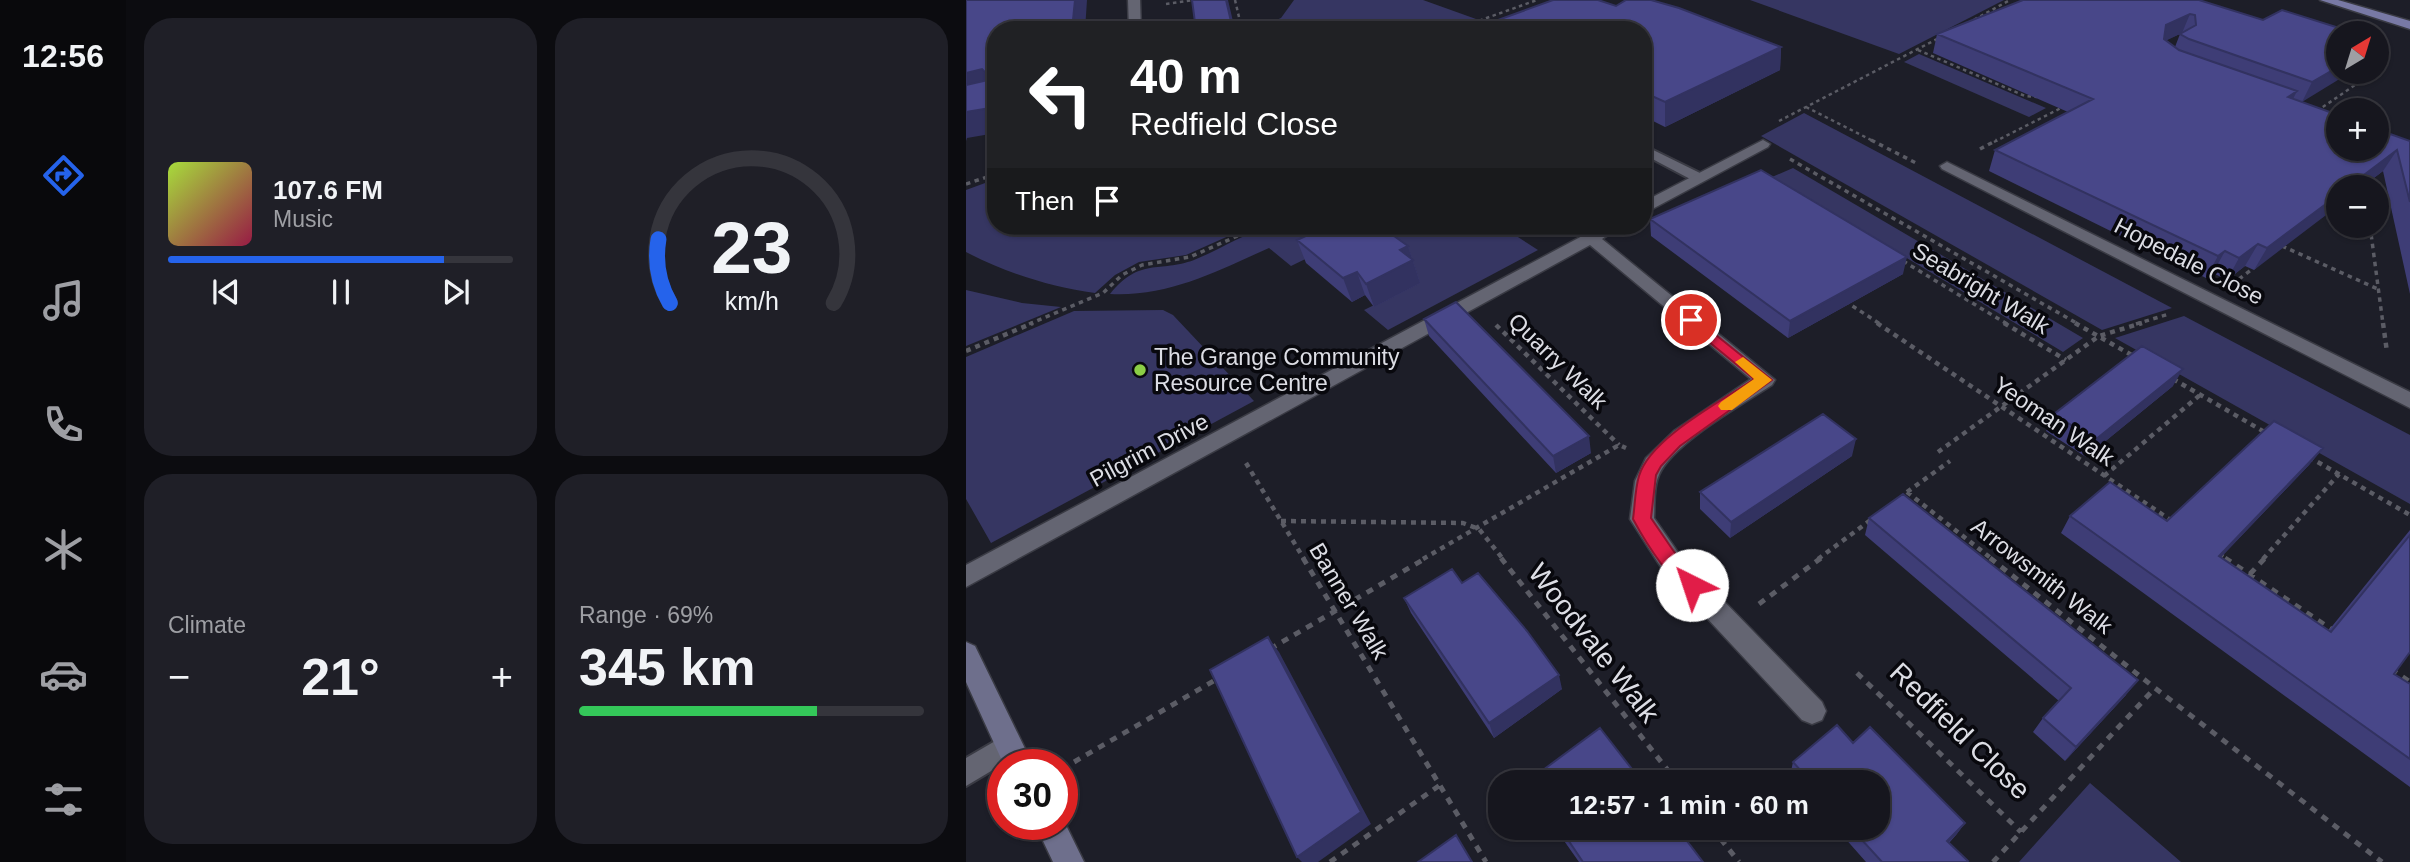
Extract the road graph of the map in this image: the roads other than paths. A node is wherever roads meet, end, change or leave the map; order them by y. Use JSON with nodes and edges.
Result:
{"nodes":[{"id":1,"x":1134,"y":0,"type":"edge"},
{"id":2,"x":2326,"y":0,"type":"edge"},
{"id":3,"x":1135,"y":21,"type":"edge"},
{"id":4,"x":2410,"y":25,"type":"edge"},
{"id":5,"x":1763,"y":144,"type":"road end"},
{"id":6,"x":1652,"y":154,"type":"edge"},
{"id":7,"x":1947,"y":166,"type":"road end"},
{"id":8,"x":1699,"y":178,"type":"junction"},
{"id":9,"x":1652,"y":204,"type":"edge"},
{"id":10,"x":1595,"y":235,"type":"edge"},
{"id":11,"x":1591,"y":237,"type":"junction"},
{"id":12,"x":2410,"y":401,"type":"edge"},
{"id":13,"x":966,"y":577,"type":"edge"},
{"id":14,"x":966,"y":654,"type":"edge"},
{"id":15,"x":1812,"y":711,"type":"dead end"},
{"id":16,"x":1011,"y":749,"type":"edge"},
{"id":17,"x":987,"y":765,"type":"edge"},
{"id":18,"x":966,"y":773,"type":"edge"},
{"id":19,"x":1058,"y":840,"type":"edge"},
{"id":20,"x":1069,"y":862,"type":"edge"}],
"edges":[{"from":1,"to":3,"type":"street"},
{"from":2,"to":4,"type":"main road"},
{"from":5,"to":8,"type":"street"},
{"from":6,"to":8,"type":"lane"},
{"from":7,"to":12,"type":"street","name":"Hopedale Close"},
{"from":8,"to":9,"type":"street"},
{"from":10,"to":11,"type":"street","name":"Pilgrim Drive"},
{"from":11,"to":13,"type":"street","name":"Pilgrim Drive"},
{"from":11,"to":15,"type":"street"},
{"from":14,"to":16,"type":"street"},
{"from":17,"to":18,"type":"lane"},
{"from":19,"to":20,"type":"street"}]}
